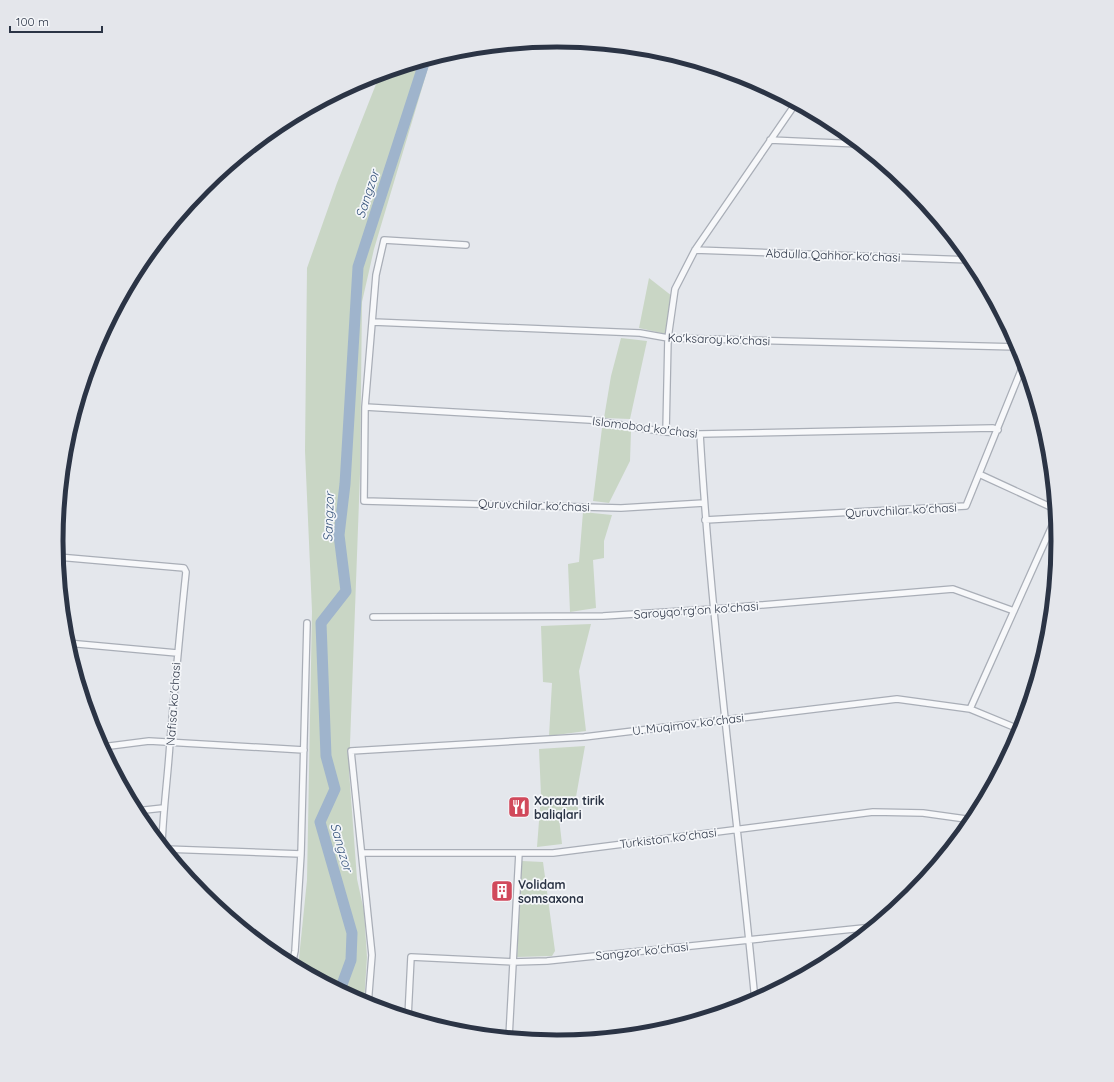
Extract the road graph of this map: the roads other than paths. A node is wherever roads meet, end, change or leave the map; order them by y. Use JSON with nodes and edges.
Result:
{"nodes":[{"id":1,"x":793,"y":108,"type":"edge"},
{"id":2,"x":770,"y":140,"type":"junction"},
{"id":3,"x":850,"y":144,"type":"edge"},
{"id":4,"x":466,"y":245,"type":"dead end"},
{"id":5,"x":695,"y":250,"type":"junction"},
{"id":6,"x":963,"y":260,"type":"edge"},
{"id":7,"x":373,"y":322,"type":"junction"},
{"id":8,"x":668,"y":338,"type":"junction"},
{"id":9,"x":1011,"y":347,"type":"edge"},
{"id":10,"x":1021,"y":371,"type":"edge"},
{"id":11,"x":365,"y":407,"type":"junction"},
{"id":12,"x":998,"y":430,"type":"junction"},
{"id":13,"x":666,"y":432,"type":"junction"},
{"id":14,"x":700,"y":434,"type":"junction"},
{"id":15,"x":979,"y":474,"type":"junction"},
{"id":16,"x":704,"y":503,"type":"junction"},
{"id":17,"x":1050,"y":508,"type":"edge"},
{"id":18,"x":705,"y":520,"type":"junction"},
{"id":19,"x":1051,"y":529,"type":"edge"},
{"id":20,"x":64,"y":557,"type":"edge"},
{"id":21,"x":714,"y":609,"type":"junction"},
{"id":22,"x":1014,"y":611,"type":"junction"},
{"id":23,"x":373,"y":618,"type":"dead end"},
{"id":24,"x":307,"y":623,"type":"dead end"},
{"id":25,"x":74,"y":644,"type":"edge"},
{"id":26,"x":177,"y":652,"type":"junction"},
{"id":27,"x":970,"y":709,"type":"junction"},
{"id":28,"x":726,"y":720,"type":"junction"},
{"id":29,"x":1014,"y":727,"type":"edge"},
{"id":30,"x":170,"y":743,"type":"junction"},
{"id":31,"x":108,"y":746,"type":"edge"},
{"id":32,"x":304,"y":750,"type":"junction"},
{"id":33,"x":163,"y":808,"type":"junction"},
{"id":34,"x":143,"y":810,"type":"edge"},
{"id":35,"x":965,"y":819,"type":"edge"},
{"id":36,"x":737,"y":830,"type":"junction"},
{"id":37,"x":162,"y":838,"type":"edge"},
{"id":38,"x":171,"y":849,"type":"edge"},
{"id":39,"x":362,"y":853,"type":"junction"},
{"id":40,"x":519,"y":853,"type":"junction"},
{"id":41,"x":301,"y":854,"type":"junction"},
{"id":42,"x":864,"y":928,"type":"edge"},
{"id":43,"x":749,"y":939,"type":"junction"},
{"id":44,"x":293,"y":959,"type":"edge"},
{"id":45,"x":513,"y":962,"type":"junction"},
{"id":46,"x":753,"y":994,"type":"edge"},
{"id":47,"x":369,"y":997,"type":"edge"},
{"id":48,"x":408,"y":1012,"type":"edge"},
{"id":49,"x":509,"y":1033,"type":"edge"}],
"edges":[{"from":1,"to":2,"type":"street"},
{"from":2,"to":3,"type":"street"},
{"from":2,"to":5,"type":"street"},
{"from":4,"to":7,"type":"street"},
{"from":5,"to":6,"type":"street","name":"Abdulla Qahhor ko'chasi"},
{"from":5,"to":8,"type":"street"},
{"from":7,"to":8,"type":"street","name":"Ko'ksaroy ko'chasi"},
{"from":7,"to":11,"type":"street"},
{"from":8,"to":9,"type":"street","name":"Ko'ksaroy ko'chasi"},
{"from":8,"to":13,"type":"street"},
{"from":10,"to":12,"type":"street","name":"Quruvchilar ko'chasi"},
{"from":11,"to":13,"type":"street","name":"Islomobod ko'chasi"},
{"from":11,"to":16,"type":"street","name":"Quruvchilar ko'chasi"},
{"from":12,"to":14,"type":"street","name":"Islomobod ko'chasi"},
{"from":12,"to":15,"type":"street","name":"Quruvchilar ko'chasi"},
{"from":13,"to":14,"type":"street","name":"Islomobod ko'chasi"},
{"from":14,"to":16,"type":"street"},
{"from":15,"to":17,"type":"street"},
{"from":15,"to":18,"type":"street","name":"Quruvchilar ko'chasi"},
{"from":16,"to":18,"type":"street"},
{"from":18,"to":21,"type":"street"},
{"from":19,"to":22,"type":"street"},
{"from":20,"to":26,"type":"street","name":"Nafisa ko'chasi"},
{"from":21,"to":22,"type":"street","name":"Saroyqo'rg'on ko'chasi"},
{"from":21,"to":23,"type":"street","name":"Saroyqo'rg'on ko'chasi"},
{"from":21,"to":28,"type":"street"},
{"from":22,"to":27,"type":"street"},
{"from":24,"to":32,"type":"street"},
{"from":25,"to":26,"type":"street"},
{"from":26,"to":30,"type":"street","name":"Nafisa ko'chasi"},
{"from":27,"to":28,"type":"street","name":"U. Muqimov ko'chasi"},
{"from":27,"to":29,"type":"street","name":"U. Muqimov ko'chasi"},
{"from":28,"to":36,"type":"street"},
{"from":28,"to":39,"type":"street","name":"U. Muqimov ko'chasi"},
{"from":30,"to":31,"type":"street"},
{"from":30,"to":32,"type":"street"},
{"from":30,"to":33,"type":"street","name":"Nafisa ko'chasi"},
{"from":32,"to":41,"type":"street"},
{"from":33,"to":34,"type":"street"},
{"from":33,"to":37,"type":"street","name":"Nafisa ko'chasi"},
{"from":35,"to":36,"type":"street","name":"Turkiston ko'chasi"},
{"from":36,"to":40,"type":"street","name":"Turkiston ko'chasi"},
{"from":36,"to":43,"type":"street"},
{"from":38,"to":41,"type":"street"},
{"from":39,"to":40,"type":"street","name":"Turkiston ko'chasi"},
{"from":39,"to":47,"type":"street"},
{"from":40,"to":45,"type":"street"},
{"from":41,"to":44,"type":"street"},
{"from":42,"to":43,"type":"street","name":"Sangzor ko'chasi"},
{"from":43,"to":45,"type":"street","name":"Sangzor ko'chasi"},
{"from":43,"to":46,"type":"street"},
{"from":45,"to":48,"type":"street","name":"Sangzor ko'chasi"},
{"from":45,"to":49,"type":"street"}]}
